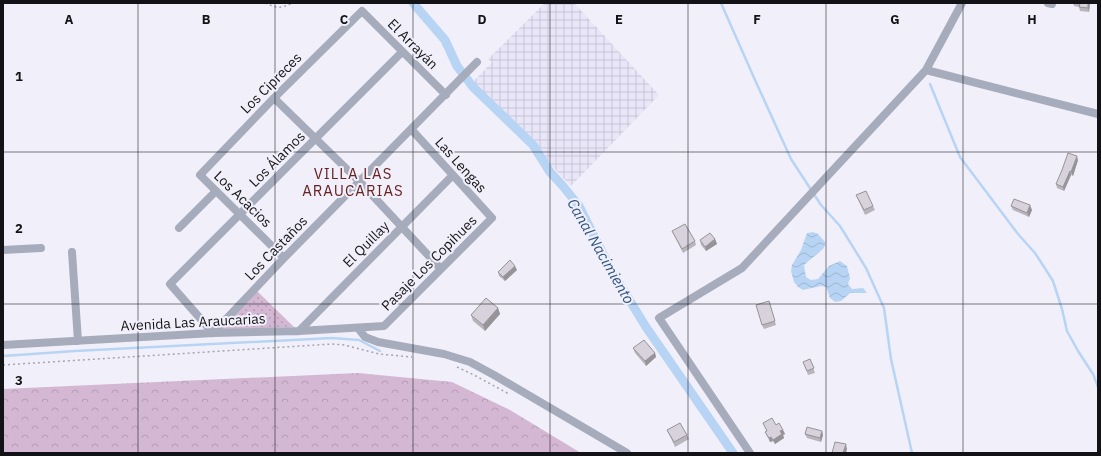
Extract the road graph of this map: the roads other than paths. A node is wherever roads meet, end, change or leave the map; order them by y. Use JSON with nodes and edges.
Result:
{"nodes":[{"id":1,"x":962,"y":3,"type":"edge"},
{"id":2,"x":362,"y":11,"type":"joint"},
{"id":3,"x":402,"y":52,"type":"junction"},
{"id":4,"x":477,"y":62,"type":"dead end"},
{"id":5,"x":926,"y":70,"type":"junction"},
{"id":6,"x":446,"y":94,"type":"junction"},
{"id":7,"x":274,"y":98,"type":"junction"},
{"id":8,"x":1098,"y":114,"type":"edge"},
{"id":9,"x":411,"y":129,"type":"junction"},
{"id":10,"x":316,"y":138,"type":"junction"},
{"id":11,"x":200,"y":175,"type":"joint"},
{"id":12,"x":453,"y":175,"type":"junction"},
{"id":13,"x":360,"y":182,"type":"junction"},
{"id":14,"x":216,"y":190,"type":"junction"},
{"id":15,"x":240,"y":214,"type":"junction"},
{"id":16,"x":492,"y":218,"type":"joint"},
{"id":17,"x":402,"y":226,"type":"junction"},
{"id":18,"x":179,"y":228,"type":"dead end"},
{"id":19,"x":41,"y":248,"type":"dead end"},
{"id":20,"x":3,"y":250,"type":"edge"},
{"id":21,"x":72,"y":252,"type":"dead end"},
{"id":22,"x":284,"y":258,"type":"junction"},
{"id":23,"x":441,"y":269,"type":"junction"},
{"id":24,"x":384,"y":326,"type":"joint"},
{"id":25,"x":358,"y":328,"type":"junction"},
{"id":26,"x":298,"y":331,"type":"junction"},
{"id":27,"x":213,"y":333,"type":"junction"},
{"id":28,"x":78,"y":341,"type":"junction"},
{"id":29,"x":3,"y":345,"type":"edge"},
{"id":30,"x":627,"y":453,"type":"edge"},
{"id":31,"x":750,"y":453,"type":"edge"}],
"edges":[{"from":1,"to":5,"type":"street"},
{"from":2,"to":3,"type":"street","name":"El Arrayán"},
{"from":2,"to":7,"type":"street","name":"Los Cipreces"},
{"from":3,"to":6,"type":"street","name":"El Arrayán"},
{"from":3,"to":10,"type":"street","name":"Los Álamos"},
{"from":4,"to":6,"type":"street","name":"Los Castaños"},
{"from":5,"to":8,"type":"street"},
{"from":5,"to":31,"type":"street"},
{"from":6,"to":9,"type":"street","name":"Los Castaños"},
{"from":7,"to":10,"type":"street"},
{"from":7,"to":11,"type":"street","name":"Los Cipreces"},
{"from":9,"to":12,"type":"street","name":"Las Lengas"},
{"from":9,"to":13,"type":"street","name":"Los Castaños"},
{"from":10,"to":13,"type":"street"},
{"from":10,"to":15,"type":"street","name":"Los Álamos"},
{"from":11,"to":14,"type":"street","name":"Los Acacios"},
{"from":12,"to":16,"type":"street","name":"Las Lengas"},
{"from":12,"to":17,"type":"street","name":"El Quillay"},
{"from":13,"to":17,"type":"street"},
{"from":13,"to":22,"type":"street","name":"Los Castaños"},
{"from":14,"to":15,"type":"street","name":"Los Acacios"},
{"from":14,"to":18,"type":"street"},
{"from":15,"to":22,"type":"street","name":"Los Acacios"},
{"from":15,"to":27,"type":"street","name":"Los Álamos"},
{"from":16,"to":23,"type":"street","name":"Pasaje Los Copihues"},
{"from":17,"to":23,"type":"street"},
{"from":17,"to":26,"type":"street","name":"El Quillay"},
{"from":19,"to":20,"type":"street"},
{"from":21,"to":28,"type":"street"},
{"from":22,"to":27,"type":"street","name":"Los Castaños"},
{"from":23,"to":24,"type":"street","name":"Pasaje Los Copihues"},
{"from":24,"to":25,"type":"street","name":"Avenida Las Araucarias"},
{"from":25,"to":26,"type":"street","name":"Avenida Las Araucarias"},
{"from":25,"to":30,"type":"street"},
{"from":26,"to":27,"type":"street","name":"Avenida Las Araucarias"},
{"from":27,"to":28,"type":"street","name":"Avenida Las Araucarias"},
{"from":28,"to":29,"type":"street","name":"Avenida Las Araucarias"}]}
